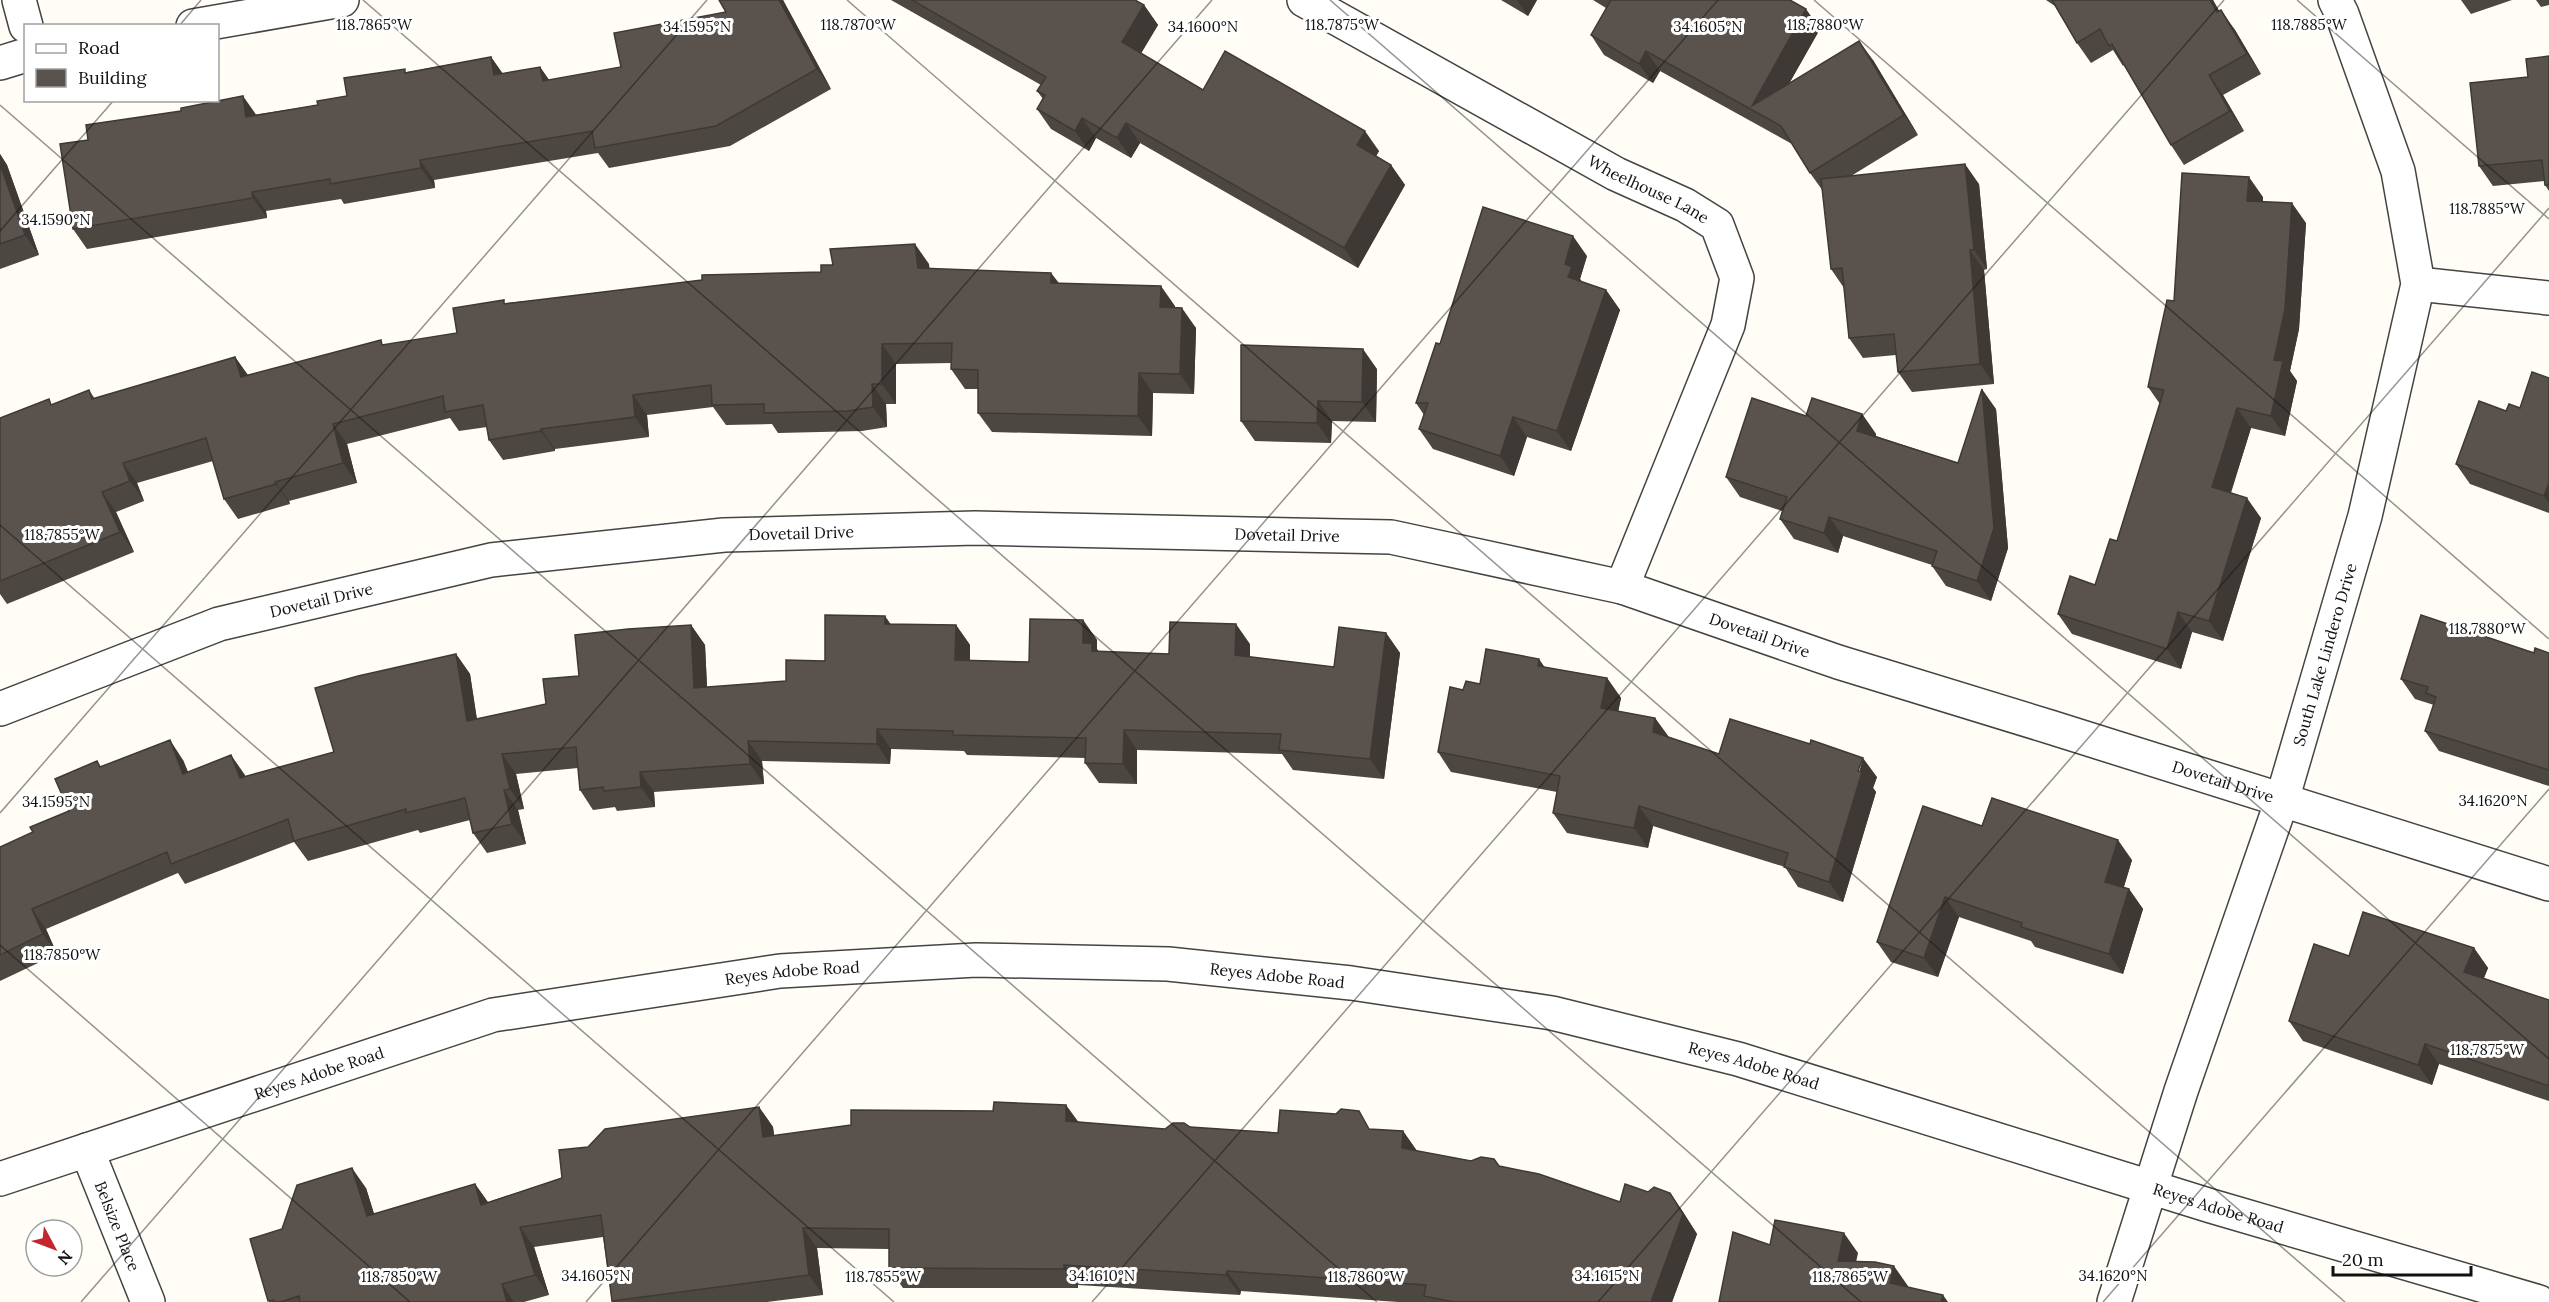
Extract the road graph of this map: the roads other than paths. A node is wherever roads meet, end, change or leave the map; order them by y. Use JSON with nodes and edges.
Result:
{"nodes":[{"id":1,"x":20,"y":0,"type":"edge"},
{"id":2,"x":342,"y":0,"type":"edge"},
{"id":3,"x":1304,"y":0,"type":"edge"},
{"id":4,"x":2335,"y":0,"type":"edge"},
{"id":5,"x":26,"y":24,"type":"edge"},
{"id":6,"x":204,"y":24,"type":"edge"},
{"id":7,"x":24,"y":56,"type":"edge"},
{"id":8,"x":0,"y":63,"type":"edge"},
{"id":9,"x":2418,"y":284,"type":"junction"},
{"id":10,"x":2549,"y":298,"type":"edge"},
{"id":11,"x":1622,"y":587,"type":"junction"},
{"id":12,"x":0,"y":709,"type":"edge"},
{"id":13,"x":2282,"y":800,"type":"junction"},
{"id":14,"x":2549,"y":884,"type":"edge"},
{"id":15,"x":87,"y":1150,"type":"junction"},
{"id":16,"x":0,"y":1179,"type":"edge"},
{"id":17,"x":2150,"y":1186,"type":"junction"},
{"id":18,"x":148,"y":1302,"type":"edge"},
{"id":19,"x":2114,"y":1302,"type":"edge"},
{"id":20,"x":2540,"y":1302,"type":"edge"}],
"edges":[{"from":1,"to":5,"type":"street"},
{"from":2,"to":6,"type":"street"},
{"from":3,"to":11,"type":"street","name":"Wheelhouse Lane"},
{"from":4,"to":9,"type":"street","name":"South Lake Lindero Drive"},
{"from":7,"to":8,"type":"street"},
{"from":9,"to":10,"type":"street"},
{"from":9,"to":13,"type":"street","name":"South Lake Lindero Drive"},
{"from":11,"to":12,"type":"street","name":"Dovetail Drive"},
{"from":11,"to":13,"type":"street","name":"Dovetail Drive"},
{"from":13,"to":14,"type":"street","name":"Dovetail Drive"},
{"from":13,"to":17,"type":"street","name":"South Lake Lindero Drive"},
{"from":15,"to":16,"type":"street","name":"Reyes Adobe Road"},
{"from":15,"to":17,"type":"street","name":"Reyes Adobe Road"},
{"from":15,"to":18,"type":"street","name":"Belsize Place"},
{"from":17,"to":19,"type":"street","name":"South Lake Lindero Drive"},
{"from":17,"to":20,"type":"street","name":"Reyes Adobe Road"}]}
